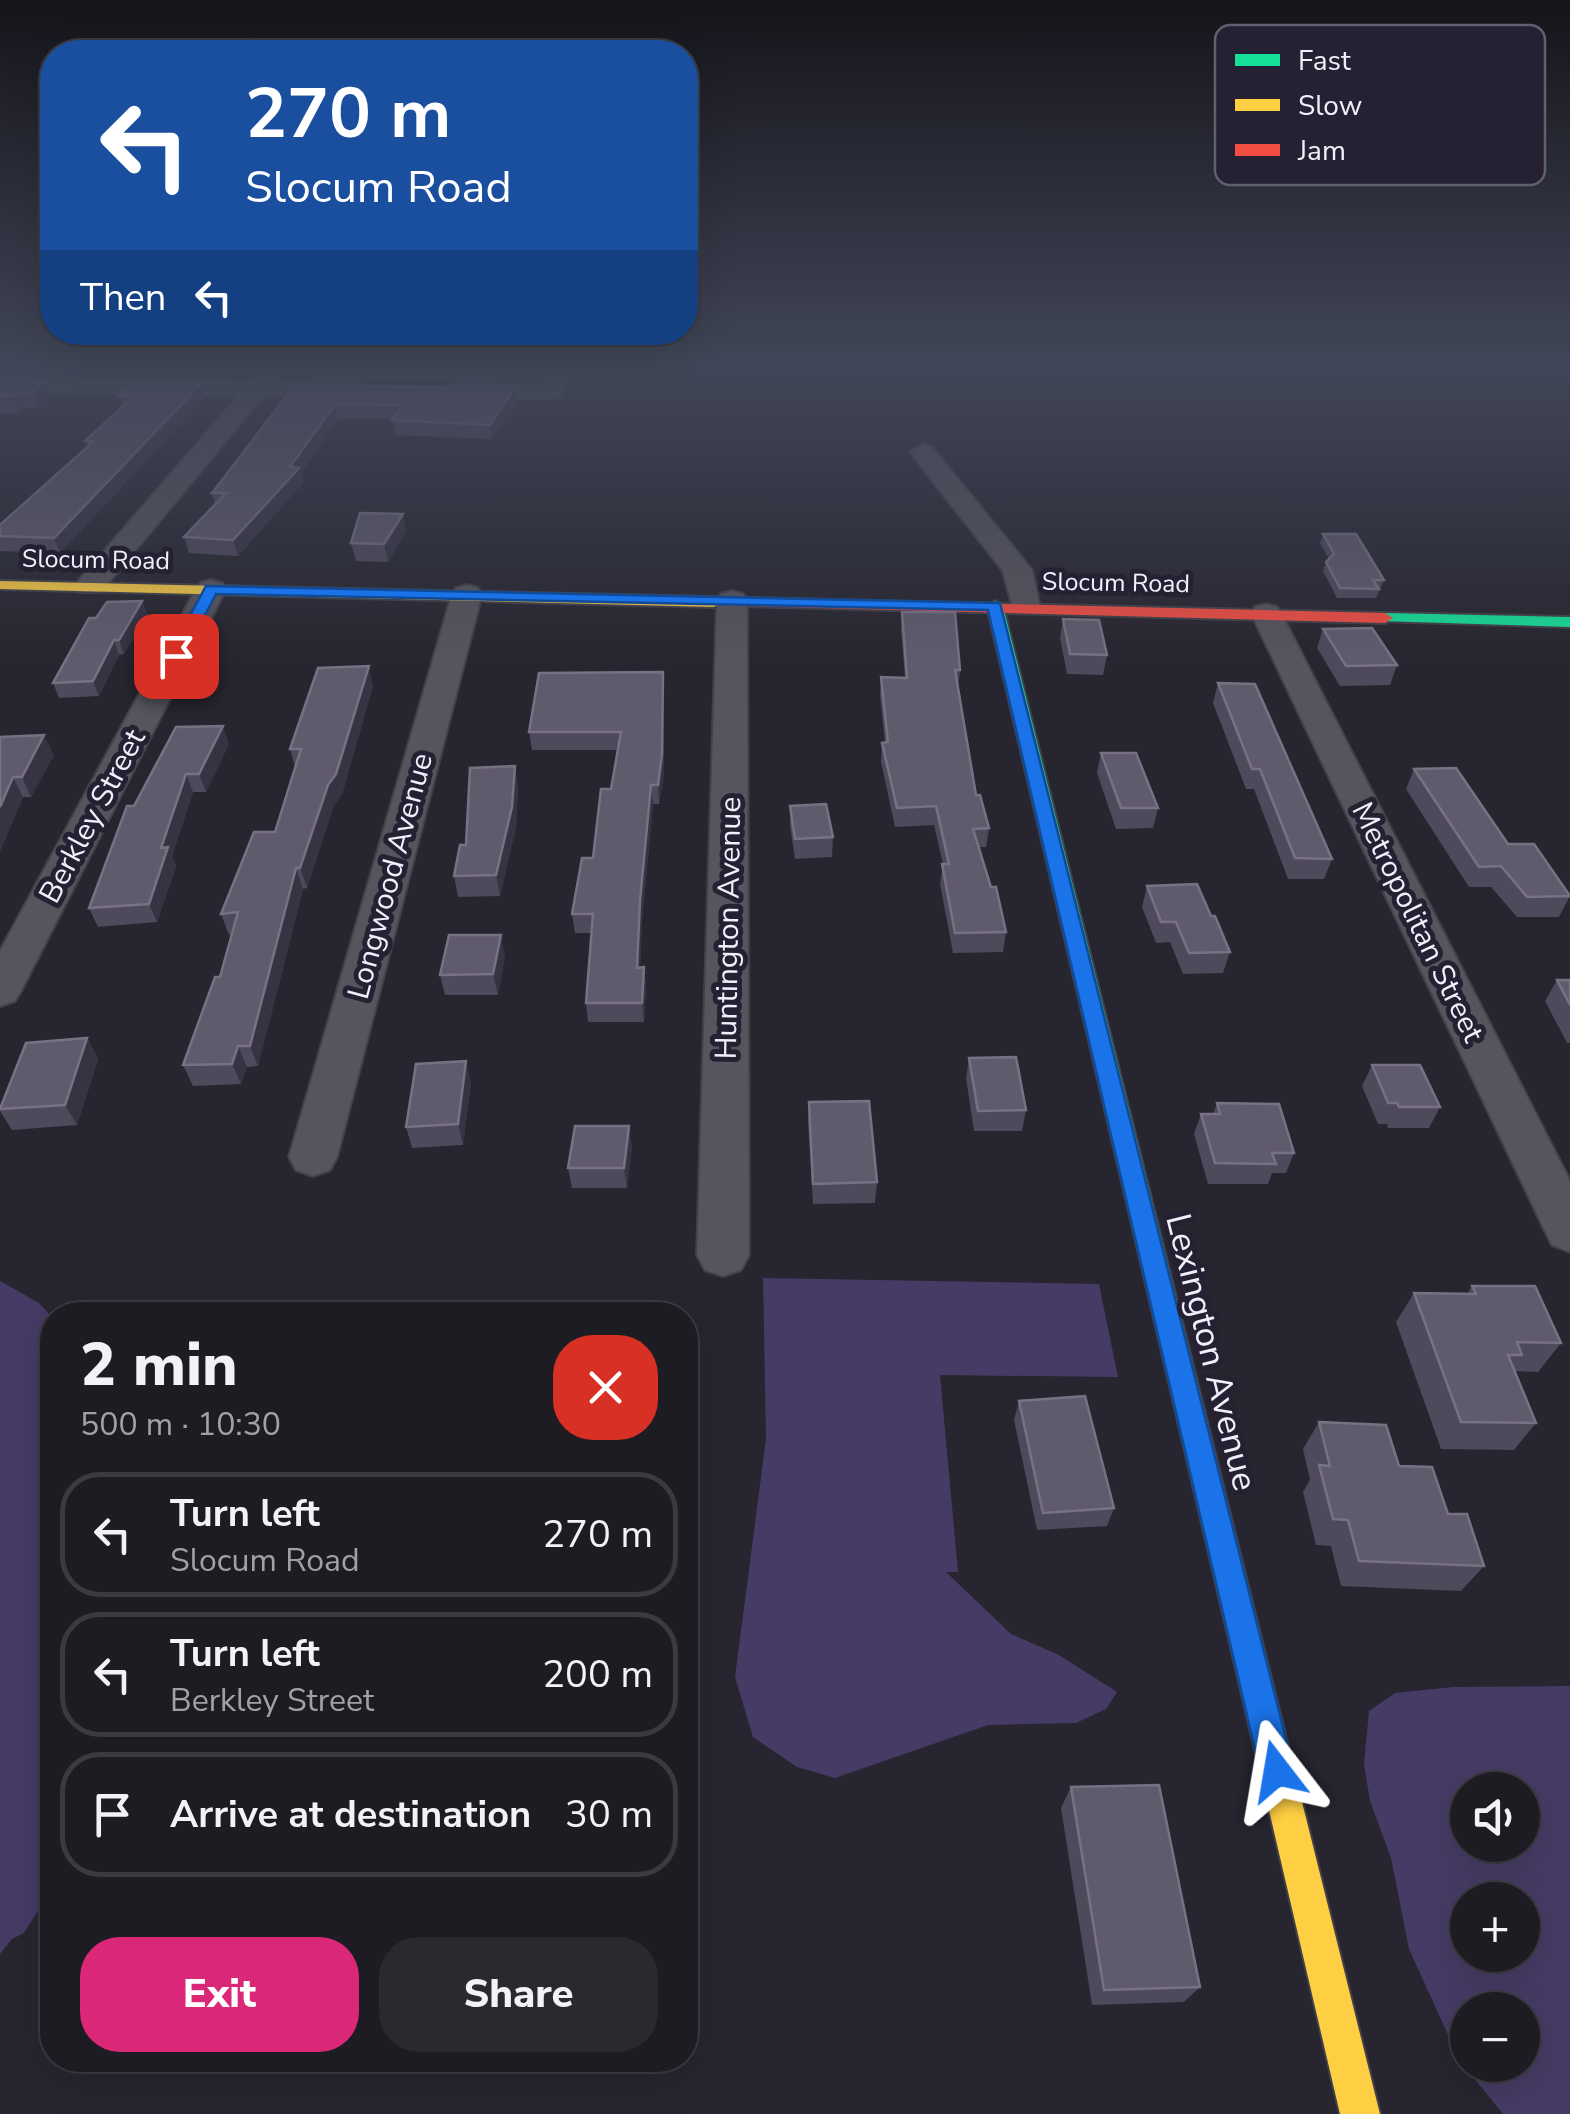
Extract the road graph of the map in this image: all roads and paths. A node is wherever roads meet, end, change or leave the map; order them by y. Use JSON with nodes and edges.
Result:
{"nodes":[{"id":1,"x":191,"y":467,"type":"edge"},
{"id":2,"x":935,"y":467,"type":"edge"},
{"id":3,"x":0,"y":585,"type":"edge"},
{"id":4,"x":90,"y":586,"type":"junction"},
{"id":5,"x":211,"y":589,"type":"junction"},
{"id":6,"x":467,"y":594,"type":"junction"},
{"id":7,"x":732,"y":600,"type":"junction"},
{"id":8,"x":995,"y":606,"type":"junction"},
{"id":9,"x":1025,"y":607,"type":"junction"},
{"id":10,"x":1266,"y":613,"type":"junction"},
{"id":11,"x":1570,"y":622,"type":"edge"},
{"id":12,"x":0,"y":990,"type":"edge"},
{"id":13,"x":313,"y":1158,"type":"dead end"},
{"id":14,"x":1570,"y":1231,"type":"edge"},
{"id":15,"x":724,"y":1255,"type":"dead end"},
{"id":16,"x":1360,"y":2114,"type":"edge"}],
"edges":[{"from":1,"to":4,"type":"street"},
{"from":2,"to":9,"type":"street"},
{"from":3,"to":4,"type":"main road","name":"Slocum Road"},
{"from":4,"to":5,"type":"main road","name":"Slocum Road"},
{"from":5,"to":6,"type":"main road","name":"Slocum Road"},
{"from":5,"to":12,"type":"street","name":"Berkley Street"},
{"from":6,"to":7,"type":"main road","name":"Slocum Road"},
{"from":6,"to":13,"type":"street","name":"Longwood Avenue"},
{"from":7,"to":8,"type":"main road","name":"Slocum Road"},
{"from":7,"to":15,"type":"street","name":"Huntington Avenue"},
{"from":8,"to":9,"type":"main road","name":"Slocum Road"},
{"from":8,"to":16,"type":"main road","name":"Lexington Avenue"},
{"from":9,"to":10,"type":"main road","name":"Slocum Road"},
{"from":10,"to":11,"type":"main road","name":"Slocum Road"},
{"from":10,"to":14,"type":"street","name":"Metropolitan Street"}]}
